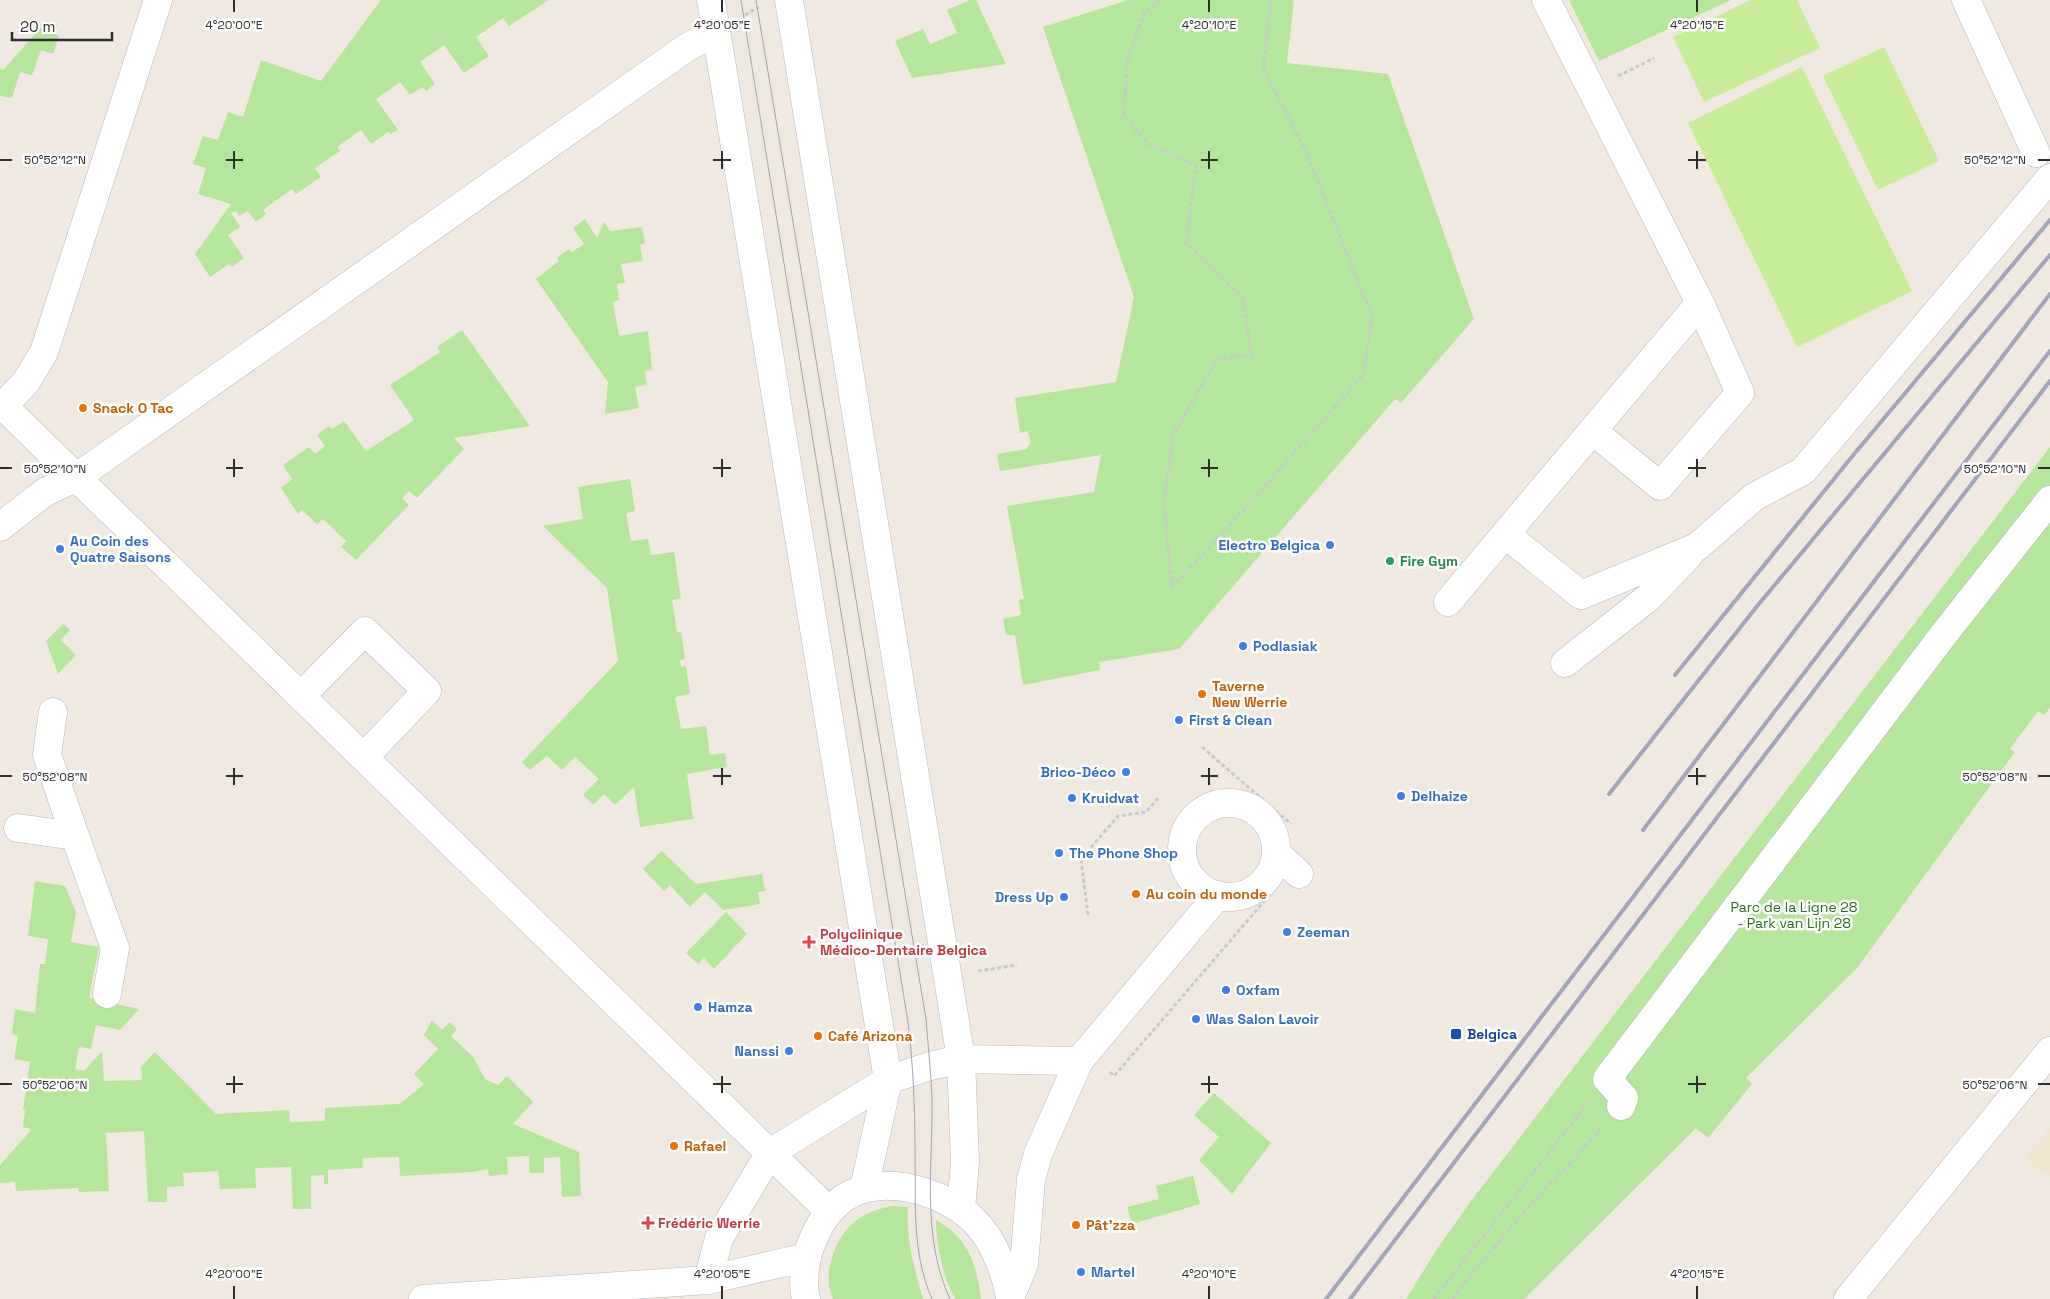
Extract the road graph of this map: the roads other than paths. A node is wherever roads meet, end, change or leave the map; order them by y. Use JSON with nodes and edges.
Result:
{"nodes":[{"id":1,"x":158,"y":0,"type":"edge"},
{"id":2,"x":711,"y":0,"type":"edge"},
{"id":3,"x":789,"y":0,"type":"edge"},
{"id":4,"x":1546,"y":0,"type":"edge"},
{"id":5,"x":1966,"y":0,"type":"edge"},
{"id":6,"x":716,"y":31,"type":"junction"},
{"id":7,"x":2036,"y":153,"type":"dead end"},
{"id":8,"x":2050,"y":178,"type":"edge"},
{"id":9,"x":1700,"y":302,"type":"junction"},
{"id":10,"x":1,"y":404,"type":"edge"},
{"id":11,"x":1593,"y":431,"type":"junction"},
{"id":12,"x":77,"y":477,"type":"junction"},
{"id":13,"x":2050,"y":500,"type":"edge"},
{"id":14,"x":0,"y":527,"type":"edge"},
{"id":15,"x":1505,"y":534,"type":"junction"},
{"id":16,"x":1697,"y":547,"type":"junction"},
{"id":17,"x":1448,"y":602,"type":"dead end"},
{"id":18,"x":1565,"y":662,"type":"dead end"},
{"id":19,"x":301,"y":696,"type":"junction"},
{"id":20,"x":53,"y":712,"type":"dead end"},
{"id":21,"x":364,"y":757,"type":"junction"},
{"id":22,"x":18,"y":828,"type":"dead end"},
{"id":23,"x":75,"y":836,"type":"junction"},
{"id":24,"x":1276,"y":853,"type":"junction"},
{"id":25,"x":1300,"y":874,"type":"dead end"},
{"id":26,"x":1218,"y":896,"type":"junction"},
{"id":27,"x":107,"y":994,"type":"dead end"},
{"id":28,"x":2050,"y":1051,"type":"edge"},
{"id":29,"x":961,"y":1059,"type":"junction"},
{"id":30,"x":1079,"y":1061,"type":"junction"},
{"id":31,"x":888,"y":1080,"type":"junction"},
{"id":32,"x":1621,"y":1106,"type":"dead end"},
{"id":33,"x":770,"y":1153,"type":"junction"},
{"id":34,"x":864,"y":1190,"type":"junction"},
{"id":35,"x":961,"y":1210,"type":"junction"},
{"id":36,"x":830,"y":1211,"type":"junction"},
{"id":37,"x":807,"y":1257,"type":"junction"},
{"id":38,"x":708,"y":1280,"type":"junction"},
{"id":39,"x":1010,"y":1298,"type":"edge"},
{"id":40,"x":423,"y":1299,"type":"edge"},
{"id":41,"x":806,"y":1299,"type":"edge"},
{"id":42,"x":1848,"y":1299,"type":"edge"}],
"edges":[{"from":1,"to":10,"type":"street"},
{"from":2,"to":6,"type":"street"},
{"from":3,"to":29,"type":"street"},
{"from":4,"to":9,"type":"street"},
{"from":5,"to":7,"type":"street"},
{"from":6,"to":12,"type":"street"},
{"from":6,"to":31,"type":"street"},
{"from":8,"to":16,"type":"street"},
{"from":9,"to":11,"type":"street"},
{"from":9,"to":11,"type":"street"},
{"from":10,"to":12,"type":"street"},
{"from":11,"to":15,"type":"street"},
{"from":12,"to":14,"type":"street"},
{"from":12,"to":19,"type":"street"},
{"from":13,"to":32,"type":"street"},
{"from":15,"to":16,"type":"street"},
{"from":15,"to":17,"type":"street"},
{"from":16,"to":18,"type":"street"},
{"from":19,"to":21,"type":"street"},
{"from":19,"to":21,"type":"street"},
{"from":20,"to":23,"type":"street"},
{"from":21,"to":33,"type":"street"},
{"from":22,"to":23,"type":"street"},
{"from":23,"to":27,"type":"street"},
{"from":24,"to":25,"type":"street"},
{"from":24,"to":26,"type":"street"},
{"from":24,"to":26,"type":"street"},
{"from":26,"to":30,"type":"street"},
{"from":28,"to":42,"type":"street"},
{"from":29,"to":30,"type":"street"},
{"from":29,"to":31,"type":"street"},
{"from":29,"to":35,"type":"street"},
{"from":30,"to":39,"type":"street"},
{"from":31,"to":33,"type":"street"},
{"from":31,"to":34,"type":"street"},
{"from":33,"to":36,"type":"street"},
{"from":33,"to":38,"type":"street"},
{"from":34,"to":35,"type":"street"},
{"from":34,"to":36,"type":"street"},
{"from":35,"to":39,"type":"street"},
{"from":36,"to":37,"type":"street"},
{"from":37,"to":38,"type":"street"},
{"from":37,"to":41,"type":"street"},
{"from":38,"to":40,"type":"street"}]}
